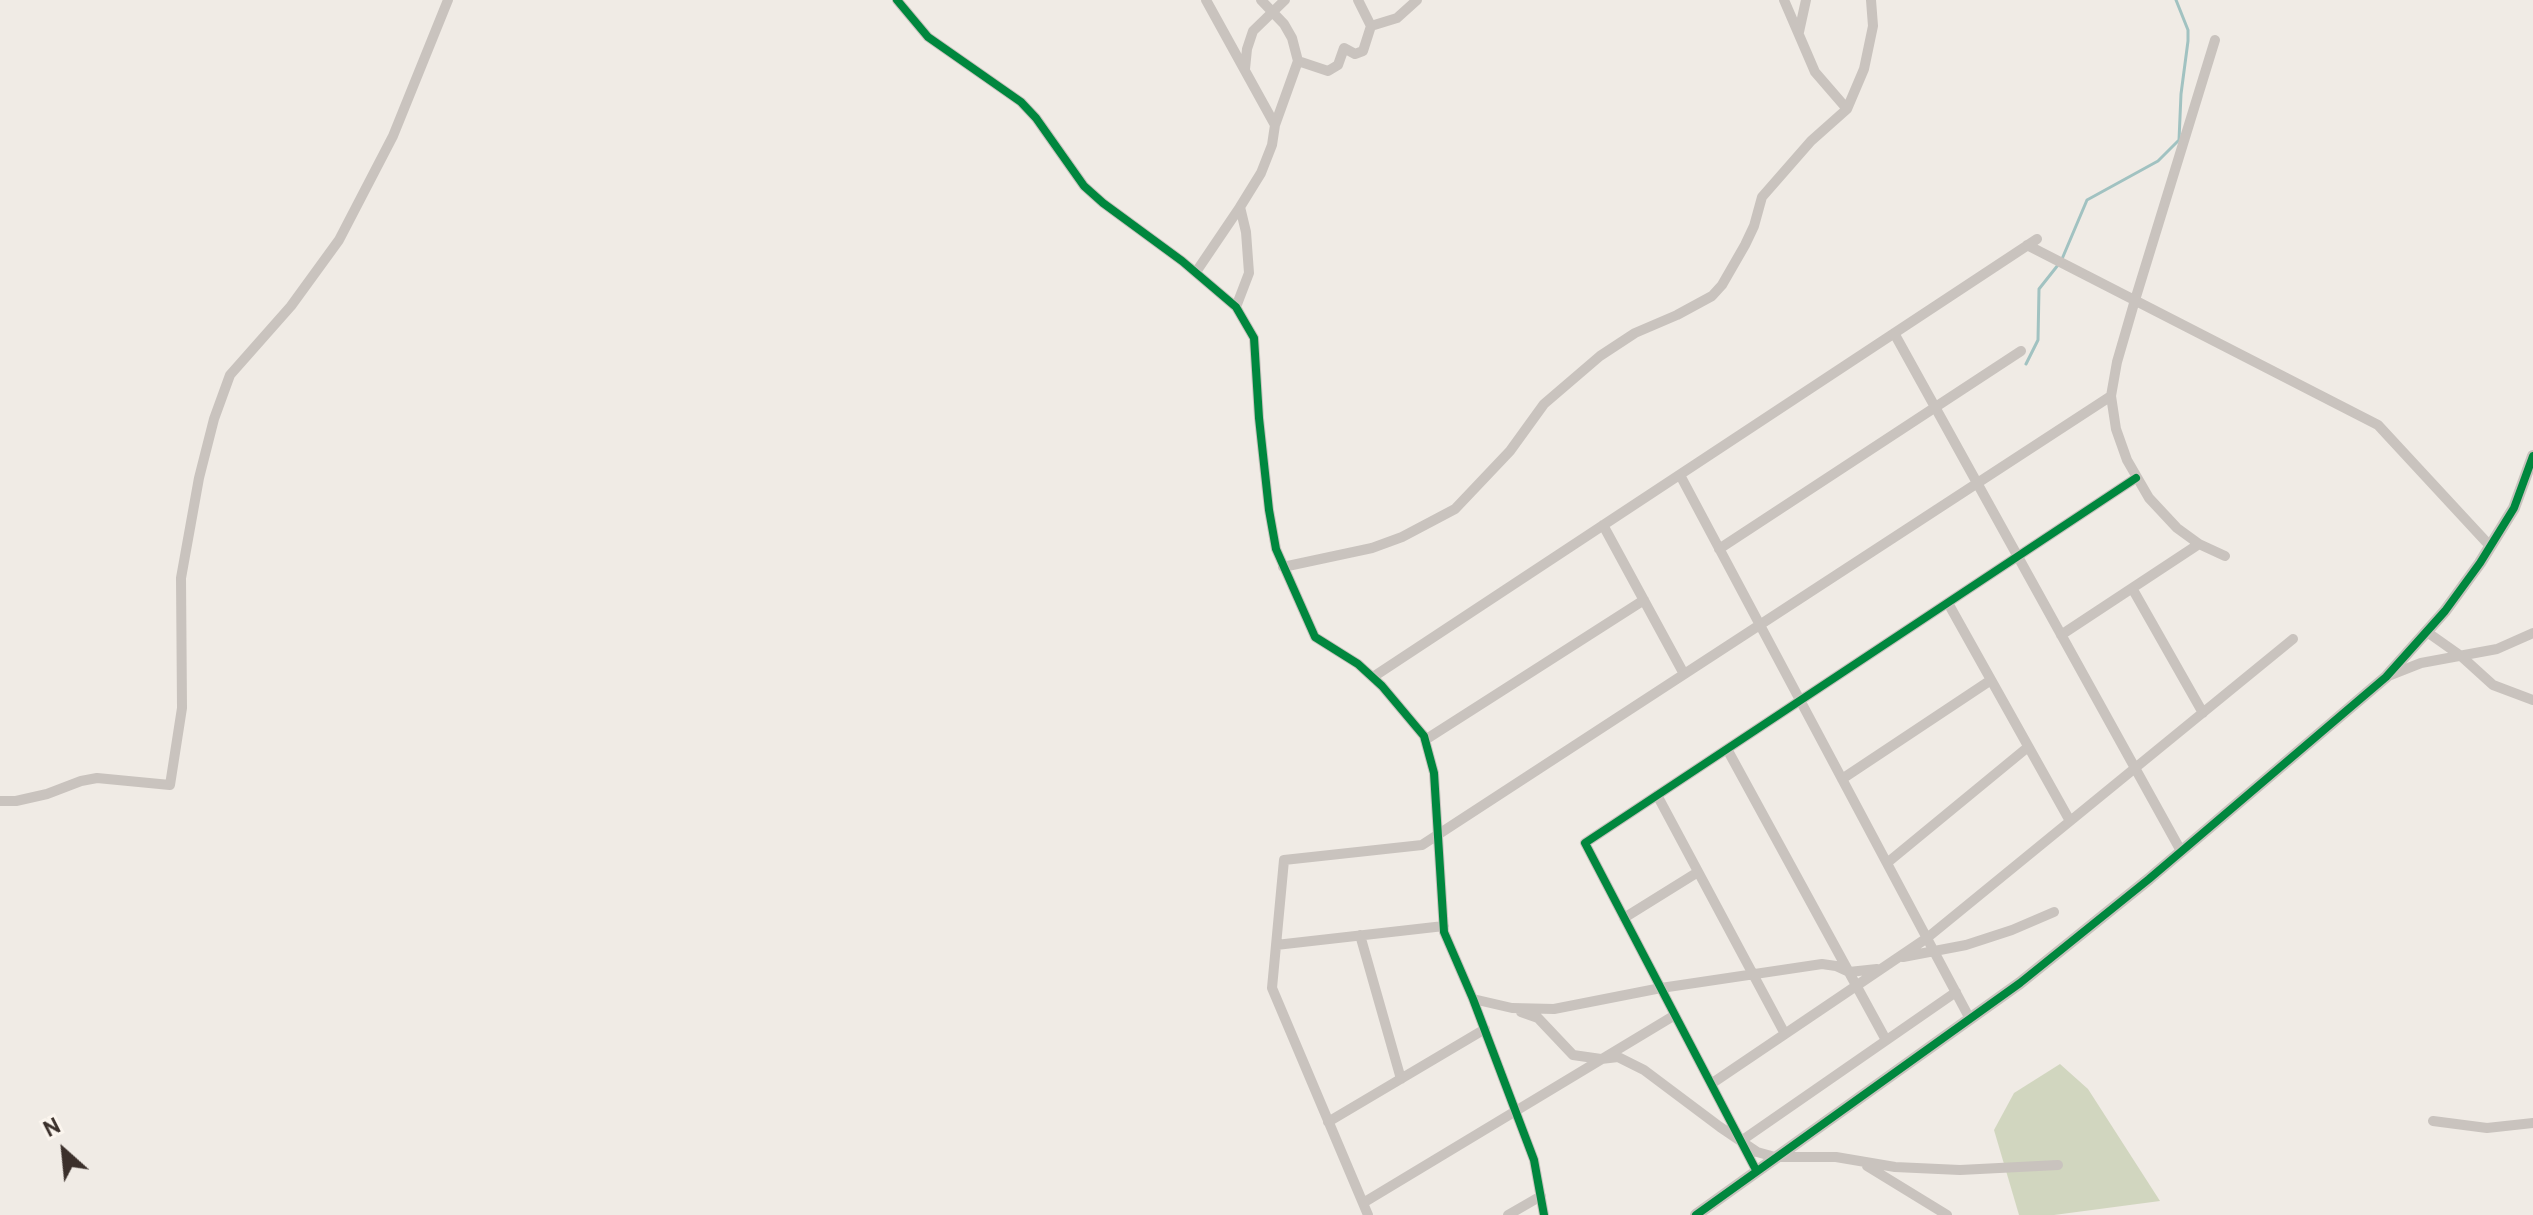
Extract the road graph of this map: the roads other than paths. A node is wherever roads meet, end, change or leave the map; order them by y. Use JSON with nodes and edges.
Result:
{"nodes":[{"id":1,"x":448,"y":0,"type":"edge"},
{"id":2,"x":897,"y":0,"type":"edge"},
{"id":3,"x":1206,"y":0,"type":"edge"},
{"id":4,"x":1261,"y":0,"type":"edge"},
{"id":5,"x":1285,"y":0,"type":"edge"},
{"id":6,"x":1358,"y":0,"type":"edge"},
{"id":7,"x":1417,"y":0,"type":"edge"},
{"id":8,"x":1784,"y":0,"type":"edge"},
{"id":9,"x":1806,"y":0,"type":"edge"},
{"id":10,"x":1871,"y":0,"type":"edge"},
{"id":11,"x":1273,"y":10,"type":"junction"},
{"id":12,"x":1371,"y":26,"type":"junction"},
{"id":13,"x":1799,"y":32,"type":"junction"},
{"id":14,"x":2215,"y":40,"type":"dead end"},
{"id":15,"x":1298,"y":61,"type":"junction"},
{"id":16,"x":1245,"y":71,"type":"junction"},
{"id":17,"x":1847,"y":109,"type":"junction"},
{"id":18,"x":1275,"y":125,"type":"junction"},
{"id":19,"x":1240,"y":207,"type":"junction"},
{"id":20,"x":1196,"y":272,"type":"junction"},
{"id":21,"x":2135,"y":300,"type":"junction"},
{"id":22,"x":1236,"y":307,"type":"junction"},
{"id":23,"x":1894,"y":333,"type":"junction"},
{"id":24,"x":2021,"y":351,"type":"dead end"},
{"id":25,"x":2111,"y":396,"type":"junction"},
{"id":26,"x":1935,"y":407,"type":"junction"},
{"id":27,"x":2533,"y":456,"type":"edge"},
{"id":28,"x":1680,"y":475,"type":"junction"},
{"id":29,"x":2136,"y":478,"type":"junction"},
{"id":30,"x":1977,"y":484,"type":"junction"},
{"id":31,"x":1603,"y":525,"type":"junction"},
{"id":32,"x":2199,"y":544,"type":"junction"},
{"id":33,"x":2490,"y":546,"type":"junction"},
{"id":34,"x":1719,"y":549,"type":"junction"},
{"id":35,"x":2017,"y":556,"type":"junction"},
{"id":36,"x":2225,"y":556,"type":"dead end"},
{"id":37,"x":1283,"y":567,"type":"junction"},
{"id":38,"x":2132,"y":588,"type":"junction"},
{"id":39,"x":1644,"y":600,"type":"junction"},
{"id":40,"x":1948,"y":603,"type":"junction"},
{"id":41,"x":1760,"y":626,"type":"junction"},
{"id":42,"x":2427,"y":632,"type":"junction"},
{"id":43,"x":2533,"y":633,"type":"edge"},
{"id":44,"x":2061,"y":635,"type":"junction"},
{"id":45,"x":2293,"y":639,"type":"dead end"},
{"id":46,"x":2461,"y":656,"type":"junction"},
{"id":47,"x":1684,"y":674,"type":"junction"},
{"id":48,"x":1373,"y":677,"type":"junction"},
{"id":49,"x":2386,"y":677,"type":"junction"},
{"id":50,"x":1991,"y":680,"type":"junction"},
{"id":51,"x":2533,"y":700,"type":"edge"},
{"id":52,"x":1800,"y":701,"type":"junction"},
{"id":53,"x":2203,"y":713,"type":"junction"},
{"id":54,"x":1425,"y":740,"type":"junction"},
{"id":55,"x":2028,"y":747,"type":"junction"},
{"id":56,"x":1727,"y":749,"type":"junction"},
{"id":57,"x":2135,"y":768,"type":"junction"},
{"id":58,"x":1842,"y":779,"type":"junction"},
{"id":59,"x":1657,"y":795,"type":"junction"},
{"id":60,"x":0,"y":801,"type":"edge"},
{"id":61,"x":2070,"y":821,"type":"junction"},
{"id":62,"x":1439,"y":834,"type":"junction"},
{"id":63,"x":2181,"y":851,"type":"junction"},
{"id":64,"x":1887,"y":863,"type":"junction"},
{"id":65,"x":1698,"y":872,"type":"junction"},
{"id":66,"x":2054,"y":912,"type":"dead end"},
{"id":67,"x":1624,"y":918,"type":"junction"},
{"id":68,"x":1444,"y":926,"type":"junction"},
{"id":69,"x":1360,"y":935,"type":"junction"},
{"id":70,"x":1927,"y":938,"type":"junction"},
{"id":71,"x":1276,"y":945,"type":"junction"},
{"id":72,"x":1934,"y":951,"type":"junction"},
{"id":73,"x":1890,"y":963,"type":"junction"},
{"id":74,"x":1849,"y":972,"type":"junction"},
{"id":75,"x":1753,"y":974,"type":"junction"},
{"id":76,"x":1857,"y":986,"type":"junction"},
{"id":77,"x":1661,"y":988,"type":"junction"},
{"id":78,"x":1956,"y":992,"type":"junction"},
{"id":79,"x":1473,"y":999,"type":"junction"},
{"id":80,"x":1512,"y":1008,"type":"junction"},
{"id":81,"x":1675,"y":1015,"type":"junction"},
{"id":82,"x":1970,"y":1019,"type":"junction"},
{"id":83,"x":1485,"y":1029,"type":"junction"},
{"id":84,"x":1785,"y":1034,"type":"junction"},
{"id":85,"x":1886,"y":1040,"type":"junction"},
{"id":86,"x":1601,"y":1059,"type":"junction"},
{"id":87,"x":1401,"y":1079,"type":"junction"},
{"id":88,"x":1711,"y":1084,"type":"junction"},
{"id":89,"x":1516,"y":1110,"type":"junction"},
{"id":90,"x":2433,"y":1121,"type":"dead end"},
{"id":91,"x":1328,"y":1122,"type":"junction"},
{"id":92,"x":2533,"y":1123,"type":"edge"},
{"id":93,"x":1741,"y":1141,"type":"junction"},
{"id":94,"x":1775,"y":1157,"type":"junction"},
{"id":95,"x":1859,"y":1161,"type":"junction"},
{"id":96,"x":2058,"y":1165,"type":"dead end"},
{"id":97,"x":1756,"y":1170,"type":"junction"},
{"id":98,"x":1541,"y":1196,"type":"junction"},
{"id":99,"x":1363,"y":1203,"type":"junction"},
{"id":100,"x":1368,"y":1215,"type":"edge"},
{"id":101,"x":1508,"y":1215,"type":"edge"},
{"id":102,"x":1544,"y":1215,"type":"edge"},
{"id":103,"x":1696,"y":1215,"type":"edge"},
{"id":104,"x":1947,"y":1215,"type":"edge"}],
"edges":[{"from":1,"to":60,"type":"street"},
{"from":2,"to":20,"type":"street"},
{"from":3,"to":16,"type":"street"},
{"from":4,"to":11,"type":"street"},
{"from":5,"to":11,"type":"street"},
{"from":6,"to":12,"type":"street"},
{"from":7,"to":12,"type":"street"},
{"from":8,"to":13,"type":"street"},
{"from":9,"to":13,"type":"street"},
{"from":10,"to":17,"type":"street"},
{"from":11,"to":15,"type":"street"},
{"from":11,"to":16,"type":"street"},
{"from":12,"to":15,"type":"street"},
{"from":13,"to":17,"type":"street"},
{"from":14,"to":21,"type":"street"},
{"from":15,"to":18,"type":"street"},
{"from":16,"to":18,"type":"street"},
{"from":17,"to":37,"type":"street"},
{"from":18,"to":19,"type":"street"},
{"from":19,"to":20,"type":"street"},
{"from":19,"to":22,"type":"street"},
{"from":20,"to":22,"type":"street"},
{"from":21,"to":23,"type":"street"},
{"from":21,"to":25,"type":"street"},
{"from":21,"to":33,"type":"street"},
{"from":22,"to":37,"type":"street"},
{"from":23,"to":26,"type":"street"},
{"from":23,"to":28,"type":"street"},
{"from":24,"to":26,"type":"street"},
{"from":25,"to":29,"type":"street"},
{"from":25,"to":30,"type":"street"},
{"from":26,"to":30,"type":"street"},
{"from":26,"to":34,"type":"street"},
{"from":27,"to":33,"type":"street"},
{"from":28,"to":31,"type":"street"},
{"from":28,"to":34,"type":"street"},
{"from":29,"to":32,"type":"street"},
{"from":29,"to":35,"type":"street"},
{"from":30,"to":35,"type":"street"},
{"from":30,"to":41,"type":"street"},
{"from":31,"to":39,"type":"street"},
{"from":31,"to":48,"type":"street"},
{"from":32,"to":36,"type":"street"},
{"from":32,"to":38,"type":"street"},
{"from":33,"to":42,"type":"street"},
{"from":34,"to":41,"type":"street"},
{"from":35,"to":40,"type":"street"},
{"from":35,"to":44,"type":"street"},
{"from":37,"to":48,"type":"street"},
{"from":38,"to":44,"type":"street"},
{"from":38,"to":53,"type":"street"},
{"from":39,"to":47,"type":"street"},
{"from":39,"to":54,"type":"street"},
{"from":40,"to":50,"type":"street"},
{"from":40,"to":52,"type":"street"},
{"from":41,"to":47,"type":"street"},
{"from":41,"to":52,"type":"street"},
{"from":42,"to":46,"type":"street"},
{"from":42,"to":49,"type":"street"},
{"from":43,"to":46,"type":"street"},
{"from":44,"to":57,"type":"street"},
{"from":45,"to":53,"type":"street"},
{"from":46,"to":49,"type":"street"},
{"from":46,"to":51,"type":"street"},
{"from":47,"to":62,"type":"street"},
{"from":48,"to":54,"type":"street"},
{"from":49,"to":63,"type":"street"},
{"from":50,"to":55,"type":"street"},
{"from":50,"to":58,"type":"street"},
{"from":52,"to":56,"type":"street"},
{"from":52,"to":58,"type":"street"},
{"from":53,"to":57,"type":"street"},
{"from":54,"to":62,"type":"street"},
{"from":55,"to":61,"type":"street"},
{"from":55,"to":64,"type":"street"},
{"from":56,"to":59,"type":"street"},
{"from":56,"to":74,"type":"street"},
{"from":57,"to":61,"type":"street"},
{"from":57,"to":63,"type":"street"},
{"from":58,"to":64,"type":"street"},
{"from":59,"to":65,"type":"street"},
{"from":59,"to":67,"type":"street"},
{"from":61,"to":70,"type":"street"},
{"from":62,"to":68,"type":"street"},
{"from":62,"to":71,"type":"street"},
{"from":63,"to":82,"type":"street"},
{"from":64,"to":70,"type":"street"},
{"from":65,"to":67,"type":"street"},
{"from":65,"to":75,"type":"street"},
{"from":66,"to":72,"type":"street"},
{"from":67,"to":77,"type":"street"},
{"from":68,"to":69,"type":"street"},
{"from":68,"to":79,"type":"street"},
{"from":69,"to":71,"type":"street"},
{"from":69,"to":87,"type":"street"},
{"from":70,"to":72,"type":"street"},
{"from":70,"to":73,"type":"street"},
{"from":71,"to":91,"type":"street"},
{"from":72,"to":73,"type":"street"},
{"from":72,"to":78,"type":"street"},
{"from":73,"to":74,"type":"street"},
{"from":73,"to":76,"type":"street"},
{"from":74,"to":75,"type":"street"},
{"from":74,"to":76,"type":"street"},
{"from":75,"to":77,"type":"street"},
{"from":75,"to":84,"type":"street"},
{"from":76,"to":84,"type":"street"},
{"from":76,"to":85,"type":"street"},
{"from":77,"to":80,"type":"street"},
{"from":77,"to":81,"type":"street"},
{"from":78,"to":82,"type":"street"},
{"from":78,"to":85,"type":"street"},
{"from":79,"to":80,"type":"street"},
{"from":79,"to":83,"type":"street"},
{"from":80,"to":86,"type":"street"},
{"from":81,"to":86,"type":"street"},
{"from":81,"to":88,"type":"street"},
{"from":82,"to":94,"type":"street"},
{"from":83,"to":87,"type":"street"},
{"from":83,"to":89,"type":"street"},
{"from":84,"to":88,"type":"street"},
{"from":85,"to":93,"type":"street"},
{"from":86,"to":89,"type":"street"},
{"from":86,"to":93,"type":"street"},
{"from":87,"to":91,"type":"street"},
{"from":88,"to":93,"type":"street"},
{"from":89,"to":98,"type":"street"},
{"from":89,"to":99,"type":"street"},
{"from":90,"to":92,"type":"street"},
{"from":91,"to":99,"type":"street"},
{"from":93,"to":94,"type":"street"},
{"from":93,"to":97,"type":"street"},
{"from":94,"to":95,"type":"street"},
{"from":94,"to":97,"type":"street"},
{"from":95,"to":96,"type":"street"},
{"from":95,"to":104,"type":"street"},
{"from":97,"to":103,"type":"street"},
{"from":98,"to":101,"type":"street"},
{"from":98,"to":102,"type":"street"},
{"from":99,"to":100,"type":"street"}]}
